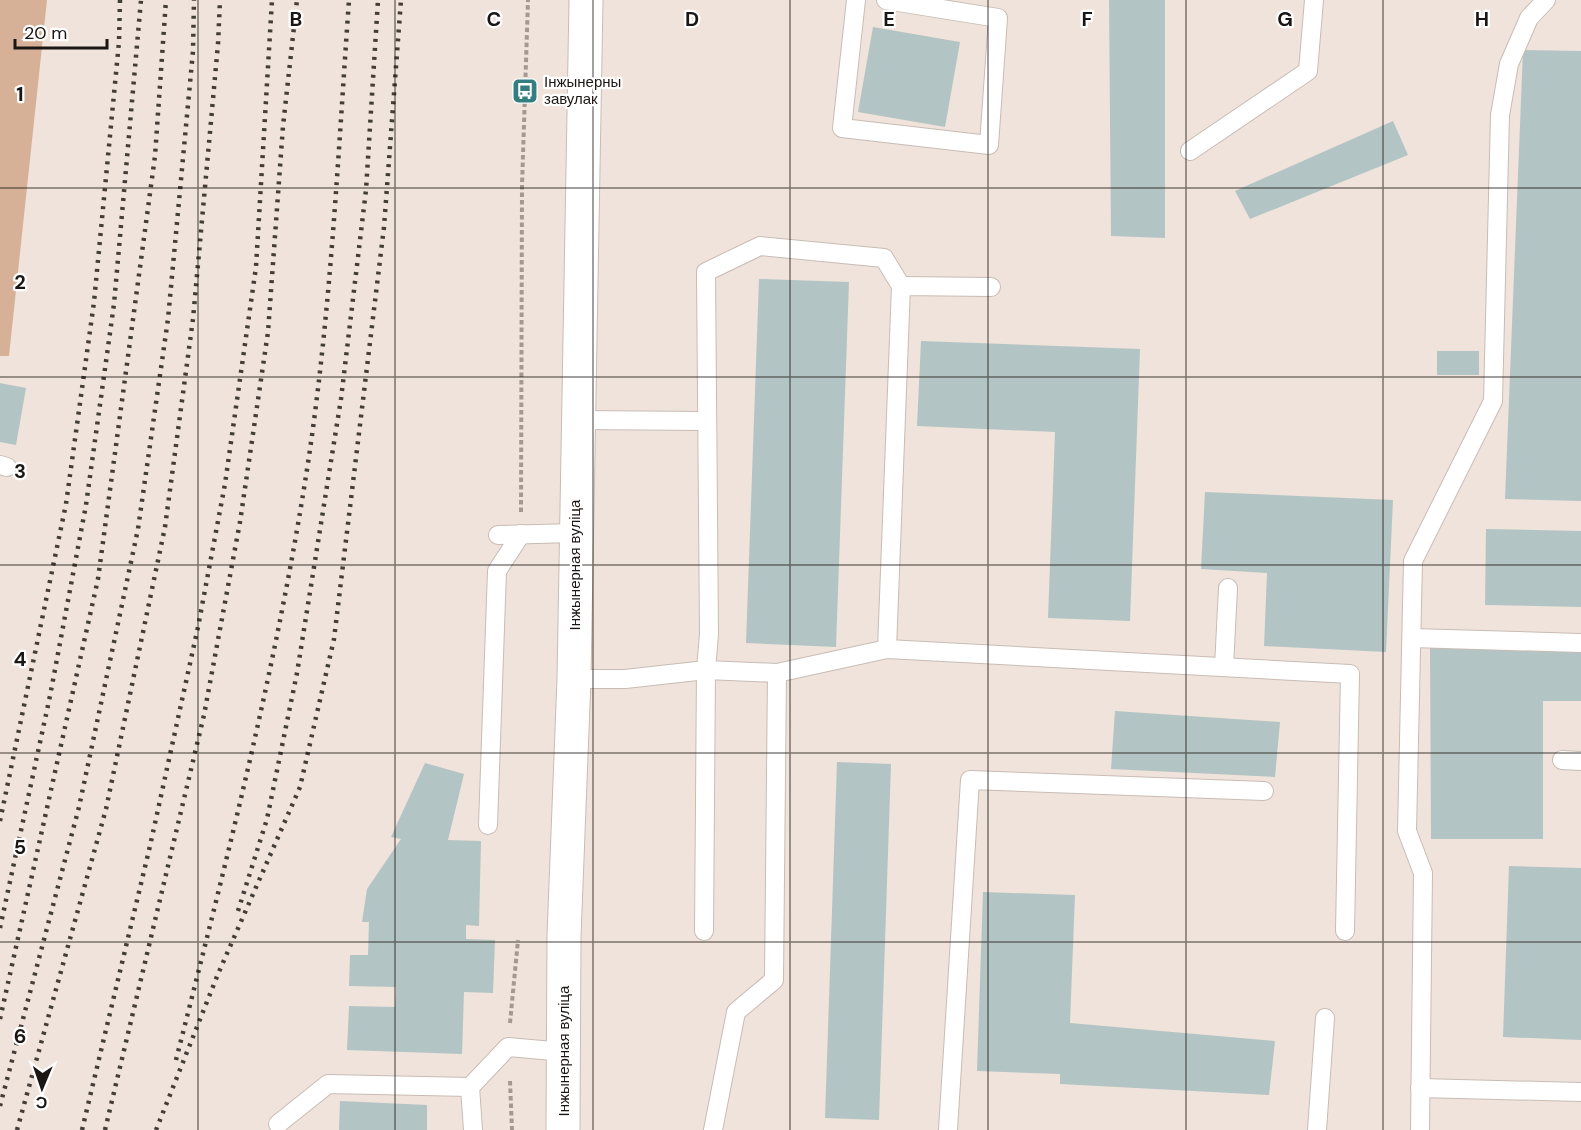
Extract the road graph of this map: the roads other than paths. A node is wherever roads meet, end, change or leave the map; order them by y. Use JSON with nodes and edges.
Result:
{"nodes":[{"id":1,"x":586,"y":0,"type":"edge"},
{"id":2,"x":856,"y":0,"type":"edge"},
{"id":3,"x":886,"y":0,"type":"edge"},
{"id":4,"x":1314,"y":0,"type":"edge"},
{"id":5,"x":1546,"y":0,"type":"edge"},
{"id":6,"x":1190,"y":151,"type":"dead end"},
{"id":7,"x":901,"y":286,"type":"junction"},
{"id":8,"x":991,"y":287,"type":"dead end"},
{"id":9,"x":577,"y":420,"type":"junction"},
{"id":10,"x":706,"y":421,"type":"junction"},
{"id":11,"x":575,"y":533,"type":"junction"},
{"id":12,"x":498,"y":534,"type":"dead end"},
{"id":13,"x":520,"y":534,"type":"junction"},
{"id":14,"x":1228,"y":588,"type":"dead end"},
{"id":15,"x":1412,"y":638,"type":"junction"},
{"id":16,"x":1581,"y":643,"type":"edge"},
{"id":17,"x":887,"y":649,"type":"junction"},
{"id":18,"x":1224,"y":667,"type":"junction"},
{"id":19,"x":706,"y":670,"type":"junction"},
{"id":20,"x":777,"y":673,"type":"junction"},
{"id":21,"x":574,"y":679,"type":"junction"},
{"id":22,"x":1562,"y":760,"type":"dead end"},
{"id":23,"x":1581,"y":761,"type":"edge"},
{"id":24,"x":1263,"y":791,"type":"dead end"},
{"id":25,"x":488,"y":825,"type":"dead end"},
{"id":26,"x":704,"y":931,"type":"dead end"},
{"id":27,"x":1345,"y":931,"type":"dead end"},
{"id":28,"x":1325,"y":1018,"type":"dead end"},
{"id":29,"x":564,"y":1052,"type":"junction"},
{"id":30,"x":470,"y":1087,"type":"junction"},
{"id":31,"x":1420,"y":1088,"type":"junction"},
{"id":32,"x":1581,"y":1092,"type":"edge"},
{"id":33,"x":279,"y":1124,"type":"dead end"},
{"id":34,"x":473,"y":1130,"type":"edge"},
{"id":35,"x":563,"y":1130,"type":"edge"},
{"id":36,"x":713,"y":1130,"type":"edge"},
{"id":37,"x":948,"y":1130,"type":"edge"},
{"id":38,"x":1317,"y":1130,"type":"edge"},
{"id":39,"x":1420,"y":1130,"type":"edge"}],
"edges":[{"from":1,"to":9,"type":"street","name":"Інжынерная вуліца"},
{"from":2,"to":3,"type":"lane"},
{"from":4,"to":6,"type":"lane"},
{"from":5,"to":15,"type":"lane"},
{"from":7,"to":8,"type":"lane"},
{"from":7,"to":10,"type":"lane"},
{"from":7,"to":17,"type":"lane"},
{"from":9,"to":10,"type":"lane"},
{"from":9,"to":11,"type":"street","name":"Інжынерная вуліца"},
{"from":10,"to":19,"type":"lane"},
{"from":11,"to":13,"type":"lane"},
{"from":11,"to":21,"type":"street","name":"Інжынерная вуліца"},
{"from":12,"to":13,"type":"lane"},
{"from":13,"to":25,"type":"lane"},
{"from":14,"to":18,"type":"lane"},
{"from":15,"to":16,"type":"lane"},
{"from":15,"to":31,"type":"lane"},
{"from":17,"to":18,"type":"lane"},
{"from":17,"to":20,"type":"lane"},
{"from":18,"to":27,"type":"lane"},
{"from":19,"to":20,"type":"lane"},
{"from":19,"to":21,"type":"lane"},
{"from":19,"to":26,"type":"lane"},
{"from":20,"to":36,"type":"lane"},
{"from":21,"to":29,"type":"street","name":"Інжынерная вуліца"},
{"from":22,"to":23,"type":"lane"},
{"from":24,"to":37,"type":"lane"},
{"from":28,"to":38,"type":"lane"},
{"from":29,"to":30,"type":"lane"},
{"from":29,"to":35,"type":"street","name":"Інжынерная вуліца"},
{"from":30,"to":33,"type":"lane"},
{"from":30,"to":34,"type":"lane"},
{"from":31,"to":32,"type":"lane"},
{"from":31,"to":39,"type":"lane"}]}
